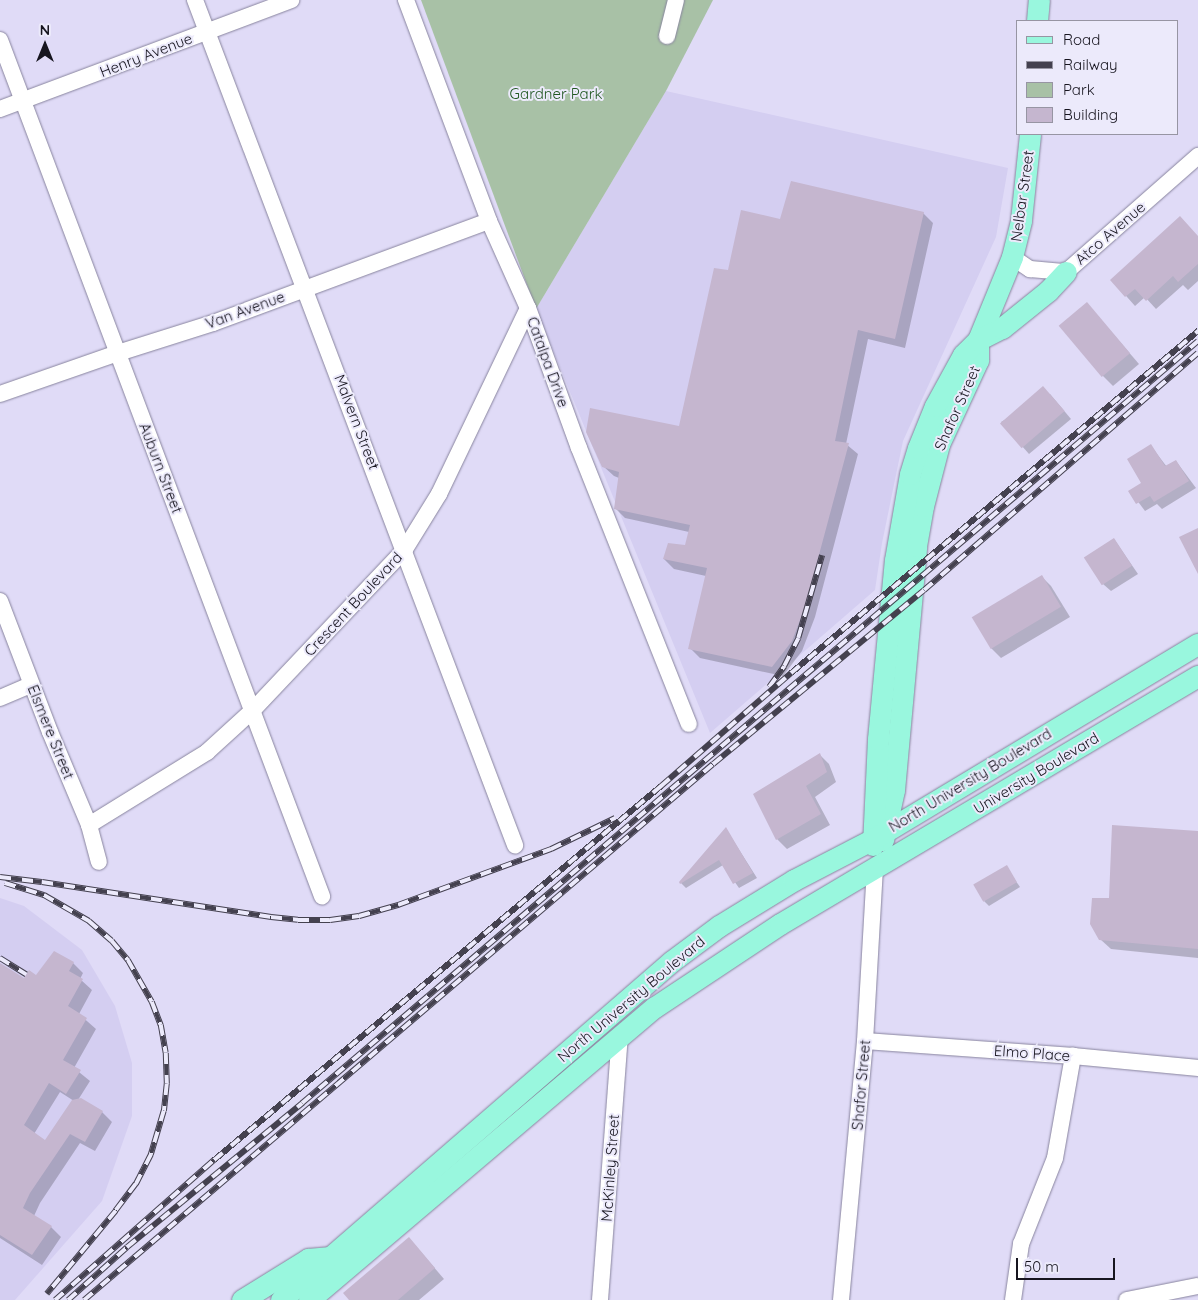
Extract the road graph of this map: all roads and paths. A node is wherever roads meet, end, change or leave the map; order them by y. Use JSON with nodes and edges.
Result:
{"nodes":[{"id":1,"x":195,"y":0,"type":"edge"},
{"id":2,"x":291,"y":0,"type":"edge"},
{"id":3,"x":406,"y":0,"type":"edge"},
{"id":4,"x":676,"y":0,"type":"edge"},
{"id":5,"x":1039,"y":0,"type":"edge"},
{"id":6,"x":1037,"y":20,"type":"edge"},
{"id":7,"x":207,"y":32,"type":"junction"},
{"id":8,"x":667,"y":36,"type":"dead end"},
{"id":9,"x":0,"y":40,"type":"edge"},
{"id":10,"x":22,"y":101,"type":"junction"},
{"id":11,"x":0,"y":109,"type":"edge"},
{"id":12,"x":1030,"y":135,"type":"edge"},
{"id":13,"x":1198,"y":156,"type":"edge"},
{"id":14,"x":489,"y":221,"type":"junction"},
{"id":15,"x":1012,"y":257,"type":"junction"},
{"id":16,"x":1066,"y":272,"type":"junction"},
{"id":17,"x":306,"y":288,"type":"junction"},
{"id":18,"x":528,"y":308,"type":"junction"},
{"id":19,"x":978,"y":340,"type":"junction"},
{"id":20,"x":118,"y":352,"type":"junction"},
{"id":21,"x":0,"y":394,"type":"edge"},
{"id":22,"x":405,"y":549,"type":"junction"},
{"id":23,"x":0,"y":601,"type":"edge"},
{"id":24,"x":1198,"y":644,"type":"edge"},
{"id":25,"x":1198,"y":676,"type":"edge"},
{"id":26,"x":31,"y":685,"type":"junction"},
{"id":27,"x":0,"y":698,"type":"edge"},
{"id":28,"x":252,"y":711,"type":"junction"},
{"id":29,"x":689,"y":724,"type":"dead end"},
{"id":30,"x":894,"y":790,"type":"junction"},
{"id":31,"x":926,"y":807,"type":"junction"},
{"id":32,"x":89,"y":825,"type":"junction"},
{"id":33,"x":879,"y":835,"type":"junction"},
{"id":34,"x":515,"y":845,"type":"dead end"},
{"id":35,"x":99,"y":862,"type":"dead end"},
{"id":36,"x":875,"y":869,"type":"junction"},
{"id":37,"x":322,"y":896,"type":"dead end"},
{"id":38,"x":620,"y":1037,"type":"junction"},
{"id":39,"x":865,"y":1041,"type":"junction"},
{"id":40,"x":1073,"y":1056,"type":"junction"},
{"id":41,"x":1198,"y":1068,"type":"edge"},
{"id":42,"x":331,"y":1257,"type":"junction"},
{"id":43,"x":1198,"y":1286,"type":"edge"},
{"id":44,"x":242,"y":1300,"type":"edge"},
{"id":45,"x":281,"y":1300,"type":"edge"},
{"id":46,"x":309,"y":1300,"type":"edge"},
{"id":47,"x":600,"y":1300,"type":"edge"},
{"id":48,"x":840,"y":1300,"type":"edge"},
{"id":49,"x":1013,"y":1300,"type":"edge"},
{"id":50,"x":1127,"y":1300,"type":"edge"}],
"edges":[{"from":1,"to":7,"type":"street","name":"Malvern Street"},
{"from":2,"to":7,"type":"street","name":"Henry Avenue"},
{"from":3,"to":14,"type":"street","name":"Catalpa Drive"},
{"from":4,"to":8,"type":"street"},
{"from":5,"to":6,"type":"main road"},
{"from":7,"to":10,"type":"street","name":"Henry Avenue"},
{"from":7,"to":17,"type":"street","name":"Malvern Street"},
{"from":9,"to":10,"type":"street","name":"Auburn Street"},
{"from":10,"to":11,"type":"street","name":"Henry Avenue"},
{"from":10,"to":20,"type":"street","name":"Auburn Street"},
{"from":12,"to":15,"type":"main road","name":"Nelbar Street"},
{"from":13,"to":16,"type":"street","name":"Atco Avenue"},
{"from":14,"to":17,"type":"street","name":"Van Avenue"},
{"from":14,"to":18,"type":"street","name":"Catalpa Drive"},
{"from":15,"to":16,"type":"street","name":"Atco Avenue"},
{"from":15,"to":19,"type":"main road","name":"Nelbar Street"},
{"from":16,"to":19,"type":"main road"},
{"from":17,"to":20,"type":"street","name":"Van Avenue"},
{"from":17,"to":22,"type":"street","name":"Malvern Street"},
{"from":18,"to":22,"type":"street","name":"Crescent Boulevard"},
{"from":18,"to":29,"type":"street","name":"Catalpa Drive"},
{"from":19,"to":30,"type":"main road","name":"Shafor Street"},
{"from":19,"to":33,"type":"main road","name":"Shafor Street"},
{"from":20,"to":21,"type":"street","name":"Van Avenue"},
{"from":20,"to":28,"type":"street","name":"Auburn Street"},
{"from":22,"to":28,"type":"street","name":"Crescent Boulevard"},
{"from":22,"to":34,"type":"street","name":"Malvern Street"},
{"from":23,"to":26,"type":"street","name":"Elsmere Street"},
{"from":24,"to":31,"type":"main road","name":"North University Boulevard"},
{"from":25,"to":36,"type":"main road","name":"University Boulevard"},
{"from":26,"to":27,"type":"street"},
{"from":26,"to":32,"type":"street","name":"Elsmere Street"},
{"from":28,"to":32,"type":"street","name":"Crescent Boulevard"},
{"from":28,"to":37,"type":"street","name":"Auburn Street"},
{"from":30,"to":31,"type":"main road"},
{"from":30,"to":33,"type":"main road","name":"Shafor Street"},
{"from":31,"to":33,"type":"main road","name":"North University Boulevard"},
{"from":32,"to":35,"type":"street","name":"Elsmere Street"},
{"from":33,"to":36,"type":"main road","name":"Shafor Street"},
{"from":33,"to":42,"type":"main road","name":"North University Boulevard"},
{"from":36,"to":38,"type":"main road","name":"North University Boulevard"},
{"from":36,"to":39,"type":"street","name":"Shafor Street"},
{"from":38,"to":46,"type":"main road","name":"North University Boulevard"},
{"from":38,"to":47,"type":"street","name":"McKinley Street"},
{"from":39,"to":40,"type":"street","name":"Elmo Place"},
{"from":39,"to":48,"type":"street","name":"Shafor Street"},
{"from":40,"to":41,"type":"street","name":"Elmo Place"},
{"from":40,"to":49,"type":"street"},
{"from":42,"to":44,"type":"main road"},
{"from":42,"to":45,"type":"main road","name":"North University Boulevard"},
{"from":43,"to":50,"type":"street"}]}
